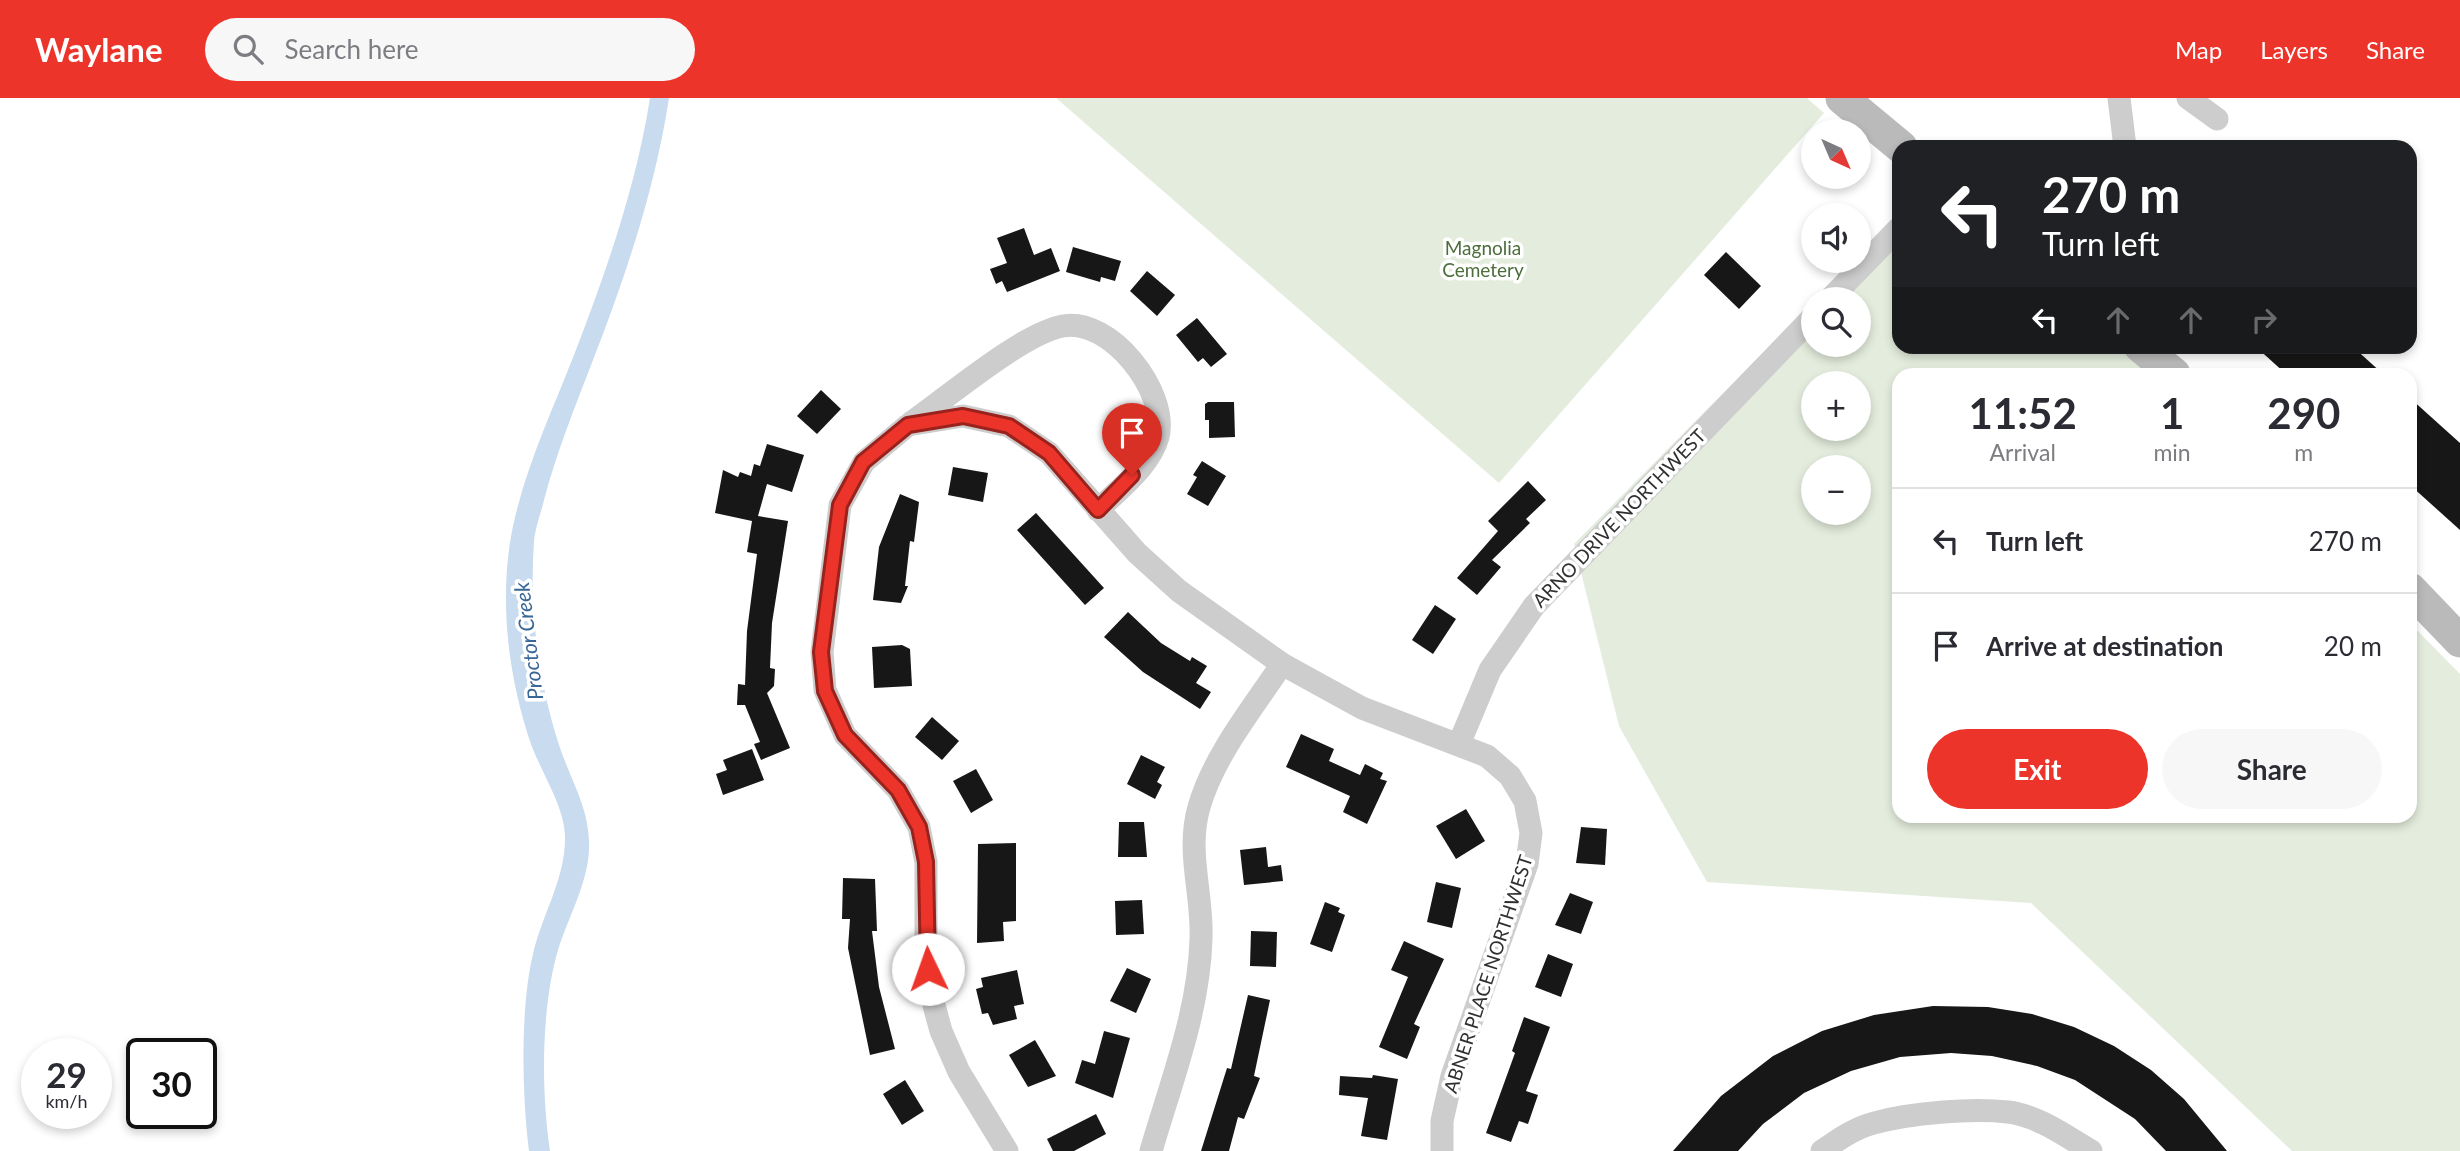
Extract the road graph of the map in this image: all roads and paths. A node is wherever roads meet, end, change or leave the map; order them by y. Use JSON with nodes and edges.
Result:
{"nodes":[{"id":1,"x":1842,"y":98,"type":"edge"},
{"id":2,"x":2119,"y":98,"type":"edge"},
{"id":3,"x":2188,"y":98,"type":"edge"},
{"id":4,"x":2217,"y":119,"type":"dead end"},
{"id":5,"x":1893,"y":140,"type":"edge"},
{"id":6,"x":2124,"y":140,"type":"edge"},
{"id":7,"x":1892,"y":235,"type":"edge"},
{"id":8,"x":1842,"y":287,"type":"edge"},
{"id":9,"x":1801,"y":329,"type":"edge"},
{"id":10,"x":2150,"y":354,"type":"edge"},
{"id":11,"x":2167,"y":368,"type":"edge"},
{"id":12,"x":908,"y":425,"type":"junction"},
{"id":13,"x":1098,"y":510,"type":"junction"},
{"id":14,"x":2417,"y":596,"type":"edge"},
{"id":15,"x":2460,"y":640,"type":"edge"},
{"id":16,"x":1282,"y":664,"type":"junction"},
{"id":17,"x":1459,"y":744,"type":"junction"},
{"id":18,"x":1007,"y":1151,"type":"edge"},
{"id":19,"x":1151,"y":1151,"type":"edge"},
{"id":20,"x":1442,"y":1151,"type":"edge"},
{"id":21,"x":1822,"y":1151,"type":"edge"},
{"id":22,"x":2091,"y":1151,"type":"edge"}],
"edges":[{"from":1,"to":5,"type":"street"},
{"from":2,"to":6,"type":"street"},
{"from":3,"to":4,"type":"street"},
{"from":7,"to":8,"type":"street"},
{"from":9,"to":17,"type":"street","name":"ARNO DRIVE NORTHWEST"},
{"from":10,"to":11,"type":"street"},
{"from":12,"to":13,"type":"street","name":"ABNER PLACE NORTHWEST"},
{"from":12,"to":13,"type":"street"},
{"from":12,"to":18,"type":"street"},
{"from":13,"to":16,"type":"street","name":"ABNER PLACE NORTHWEST"},
{"from":14,"to":15,"type":"street"},
{"from":16,"to":17,"type":"street","name":"ABNER PLACE NORTHWEST"},
{"from":16,"to":19,"type":"street"},
{"from":17,"to":20,"type":"street","name":"ABNER PLACE NORTHWEST"},
{"from":21,"to":22,"type":"street"}]}
